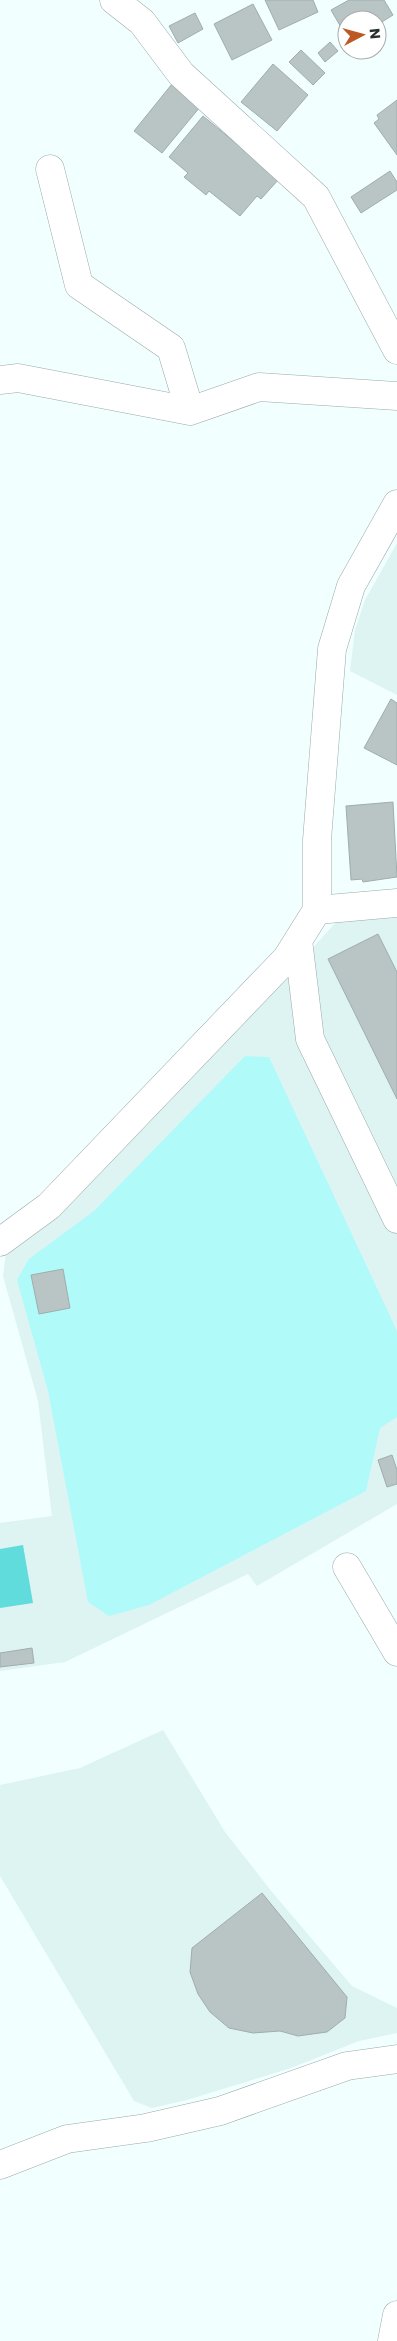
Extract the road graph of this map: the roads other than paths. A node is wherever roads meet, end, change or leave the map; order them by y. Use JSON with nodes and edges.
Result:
{"nodes":[{"id":1,"x":114,"y":0,"type":"edge"},
{"id":2,"x":50,"y":169,"type":"dead end"},
{"id":3,"x":397,"y":350,"type":"edge"},
{"id":4,"x":0,"y":380,"type":"edge"},
{"id":5,"x":397,"y":396,"type":"edge"},
{"id":6,"x":190,"y":411,"type":"junction"},
{"id":7,"x":397,"y":504,"type":"edge"},
{"id":8,"x":397,"y":903,"type":"edge"},
{"id":9,"x":316,"y":910,"type":"junction"},
{"id":10,"x":298,"y":940,"type":"junction"},
{"id":11,"x":397,"y":1219,"type":"edge"},
{"id":12,"x":0,"y":1242,"type":"edge"},
{"id":13,"x":347,"y":1567,"type":"dead end"},
{"id":14,"x":397,"y":1652,"type":"edge"},
{"id":15,"x":397,"y":2059,"type":"edge"},
{"id":16,"x":0,"y":2165,"type":"edge"},
{"id":17,"x":397,"y":2315,"type":"edge"},
{"id":18,"x":392,"y":2341,"type":"edge"}],
"edges":[{"from":1,"to":3,"type":"street"},
{"from":2,"to":6,"type":"street"},
{"from":4,"to":6,"type":"street"},
{"from":5,"to":6,"type":"street"},
{"from":7,"to":9,"type":"street"},
{"from":8,"to":9,"type":"street"},
{"from":9,"to":10,"type":"street"},
{"from":10,"to":11,"type":"street"},
{"from":10,"to":12,"type":"street"},
{"from":13,"to":14,"type":"street"},
{"from":15,"to":16,"type":"street"},
{"from":17,"to":18,"type":"street"}]}
